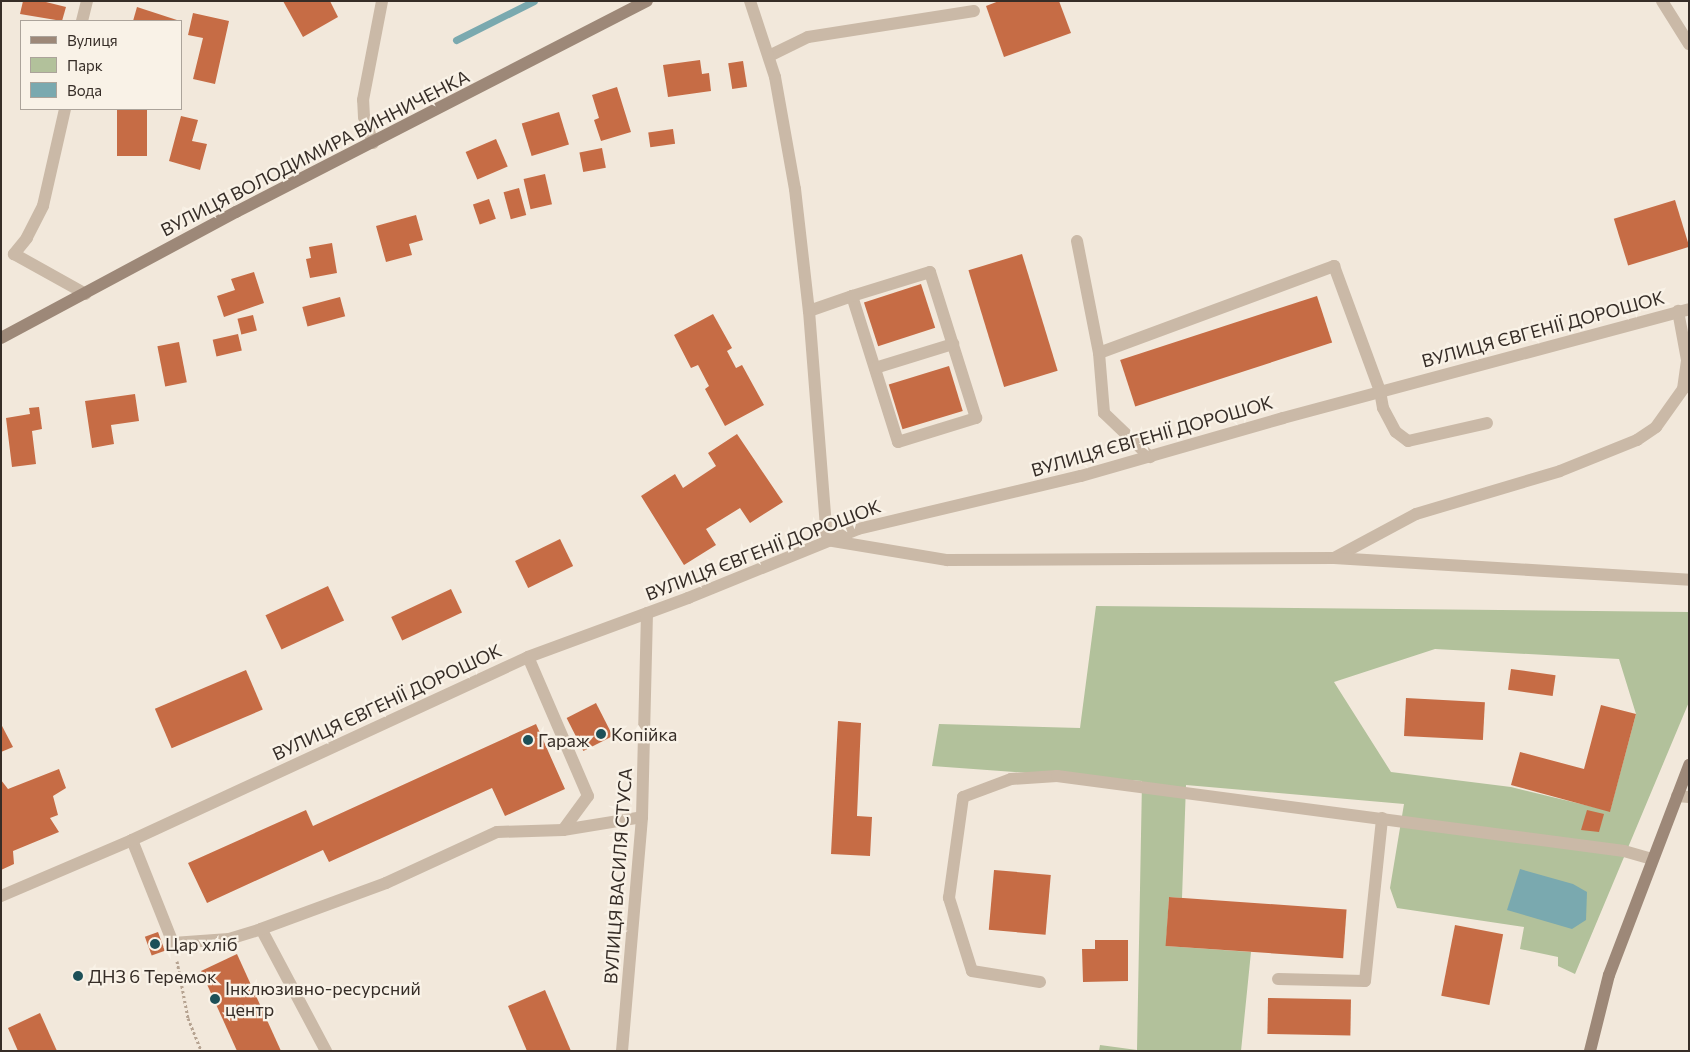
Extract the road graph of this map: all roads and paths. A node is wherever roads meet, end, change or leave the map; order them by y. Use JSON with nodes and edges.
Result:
{"nodes":[{"id":1,"x":87,"y":1,"type":"edge"},
{"id":2,"x":382,"y":1,"type":"edge"},
{"id":3,"x":647,"y":1,"type":"edge"},
{"id":4,"x":750,"y":1,"type":"edge"},
{"id":5,"x":1662,"y":1,"type":"edge"},
{"id":6,"x":974,"y":11,"type":"dead end"},
{"id":7,"x":82,"y":20,"type":"edge"},
{"id":8,"x":1689,"y":44,"type":"edge"},
{"id":9,"x":769,"y":56,"type":"junction"},
{"id":10,"x":65,"y":110,"type":"edge"},
{"id":11,"x":374,"y":142,"type":"junction"},
{"id":12,"x":1077,"y":242,"type":"dead end"},
{"id":13,"x":86,"y":294,"type":"junction"},
{"id":14,"x":852,"y":296,"type":"junction"},
{"id":15,"x":1684,"y":310,"type":"edge"},
{"id":16,"x":809,"y":311,"type":"junction"},
{"id":17,"x":1,"y":338,"type":"edge"},
{"id":18,"x":953,"y":344,"type":"junction"},
{"id":19,"x":1099,"y":354,"type":"junction"},
{"id":20,"x":875,"y":368,"type":"junction"},
{"id":21,"x":1380,"y":391,"type":"junction"},
{"id":22,"x":1487,"y":423,"type":"dead end"},
{"id":23,"x":1150,"y":457,"type":"junction"},
{"id":24,"x":827,"y":540,"type":"junction"},
{"id":25,"x":1334,"y":558,"type":"junction"},
{"id":26,"x":1689,"y":580,"type":"edge"},
{"id":27,"x":648,"y":613,"type":"junction"},
{"id":28,"x":528,"y":657,"type":"junction"},
{"id":29,"x":1689,"y":765,"type":"edge"},
{"id":30,"x":1683,"y":797,"type":"edge"},
{"id":31,"x":642,"y":817,"type":"junction"},
{"id":32,"x":1382,"y":818,"type":"junction"},
{"id":33,"x":563,"y":830,"type":"junction"},
{"id":34,"x":132,"y":840,"type":"junction"},
{"id":35,"x":1652,"y":859,"type":"junction"},
{"id":36,"x":1,"y":896,"type":"edge"},
{"id":37,"x":261,"y":929,"type":"junction"},
{"id":38,"x":173,"y":944,"type":"junction"},
{"id":39,"x":1278,"y":979,"type":"dead end"},
{"id":40,"x":1040,"y":982,"type":"dead end"},
{"id":41,"x":201,"y":1051,"type":"edge"},
{"id":42,"x":326,"y":1051,"type":"edge"},
{"id":43,"x":622,"y":1051,"type":"edge"},
{"id":44,"x":1590,"y":1051,"type":"edge"}],
"edges":[{"from":1,"to":7,"type":"street"},
{"from":2,"to":11,"type":"street"},
{"from":3,"to":11,"type":"main road","name":"ВУЛИЦЯ ВОЛОДИМИРА ВИННИЧЕНКА"},
{"from":4,"to":9,"type":"street"},
{"from":5,"to":8,"type":"street"},
{"from":6,"to":9,"type":"street"},
{"from":9,"to":16,"type":"street"},
{"from":10,"to":13,"type":"street"},
{"from":11,"to":13,"type":"main road","name":"ВУЛИЦЯ ВОЛОДИМИРА ВИННИЧЕНКА"},
{"from":12,"to":19,"type":"street"},
{"from":13,"to":17,"type":"main road","name":"ВУЛИЦЯ ВОЛОДИМИРА ВИННИЧЕНКА"},
{"from":14,"to":16,"type":"street"},
{"from":14,"to":18,"type":"street"},
{"from":14,"to":20,"type":"street"},
{"from":15,"to":21,"type":"street","name":"ВУЛИЦЯ ЄВГЕНІЇ ДОРОШОК"},
{"from":15,"to":25,"type":"street"},
{"from":16,"to":24,"type":"street"},
{"from":18,"to":20,"type":"street"},
{"from":18,"to":20,"type":"street"},
{"from":19,"to":21,"type":"street"},
{"from":19,"to":23,"type":"street"},
{"from":21,"to":22,"type":"street"},
{"from":21,"to":23,"type":"street","name":"ВУЛИЦЯ ЄВГЕНІЇ ДОРОШОК"},
{"from":23,"to":24,"type":"street","name":"ВУЛИЦЯ ЄВГЕНІЇ ДОРОШОК"},
{"from":24,"to":25,"type":"street"},
{"from":24,"to":27,"type":"street","name":"ВУЛИЦЯ ЄВГЕНІЇ ДОРОШОК"},
{"from":25,"to":26,"type":"street"},
{"from":27,"to":28,"type":"street","name":"ВУЛИЦЯ ЄВГЕНІЇ ДОРОШОК"},
{"from":27,"to":31,"type":"street","name":"ВУЛИЦЯ ВАСИЛЯ СТУСА"},
{"from":28,"to":33,"type":"street"},
{"from":28,"to":34,"type":"street","name":"ВУЛИЦЯ ЄВГЕНІЇ ДОРОШОК"},
{"from":29,"to":30,"type":"main road"},
{"from":30,"to":35,"type":"main road"},
{"from":31,"to":33,"type":"street"},
{"from":31,"to":43,"type":"street","name":"ВУЛИЦЯ ВАСИЛЯ СТУСА"},
{"from":32,"to":35,"type":"street"},
{"from":32,"to":39,"type":"street"},
{"from":32,"to":40,"type":"street"},
{"from":33,"to":37,"type":"street"},
{"from":34,"to":36,"type":"street","name":"ВУЛИЦЯ ЄВГЕНІЇ ДОРОШОК"},
{"from":34,"to":38,"type":"street"},
{"from":35,"to":44,"type":"main road"},
{"from":37,"to":38,"type":"street"},
{"from":37,"to":42,"type":"street"},
{"from":38,"to":41,"type":"path"}]}
